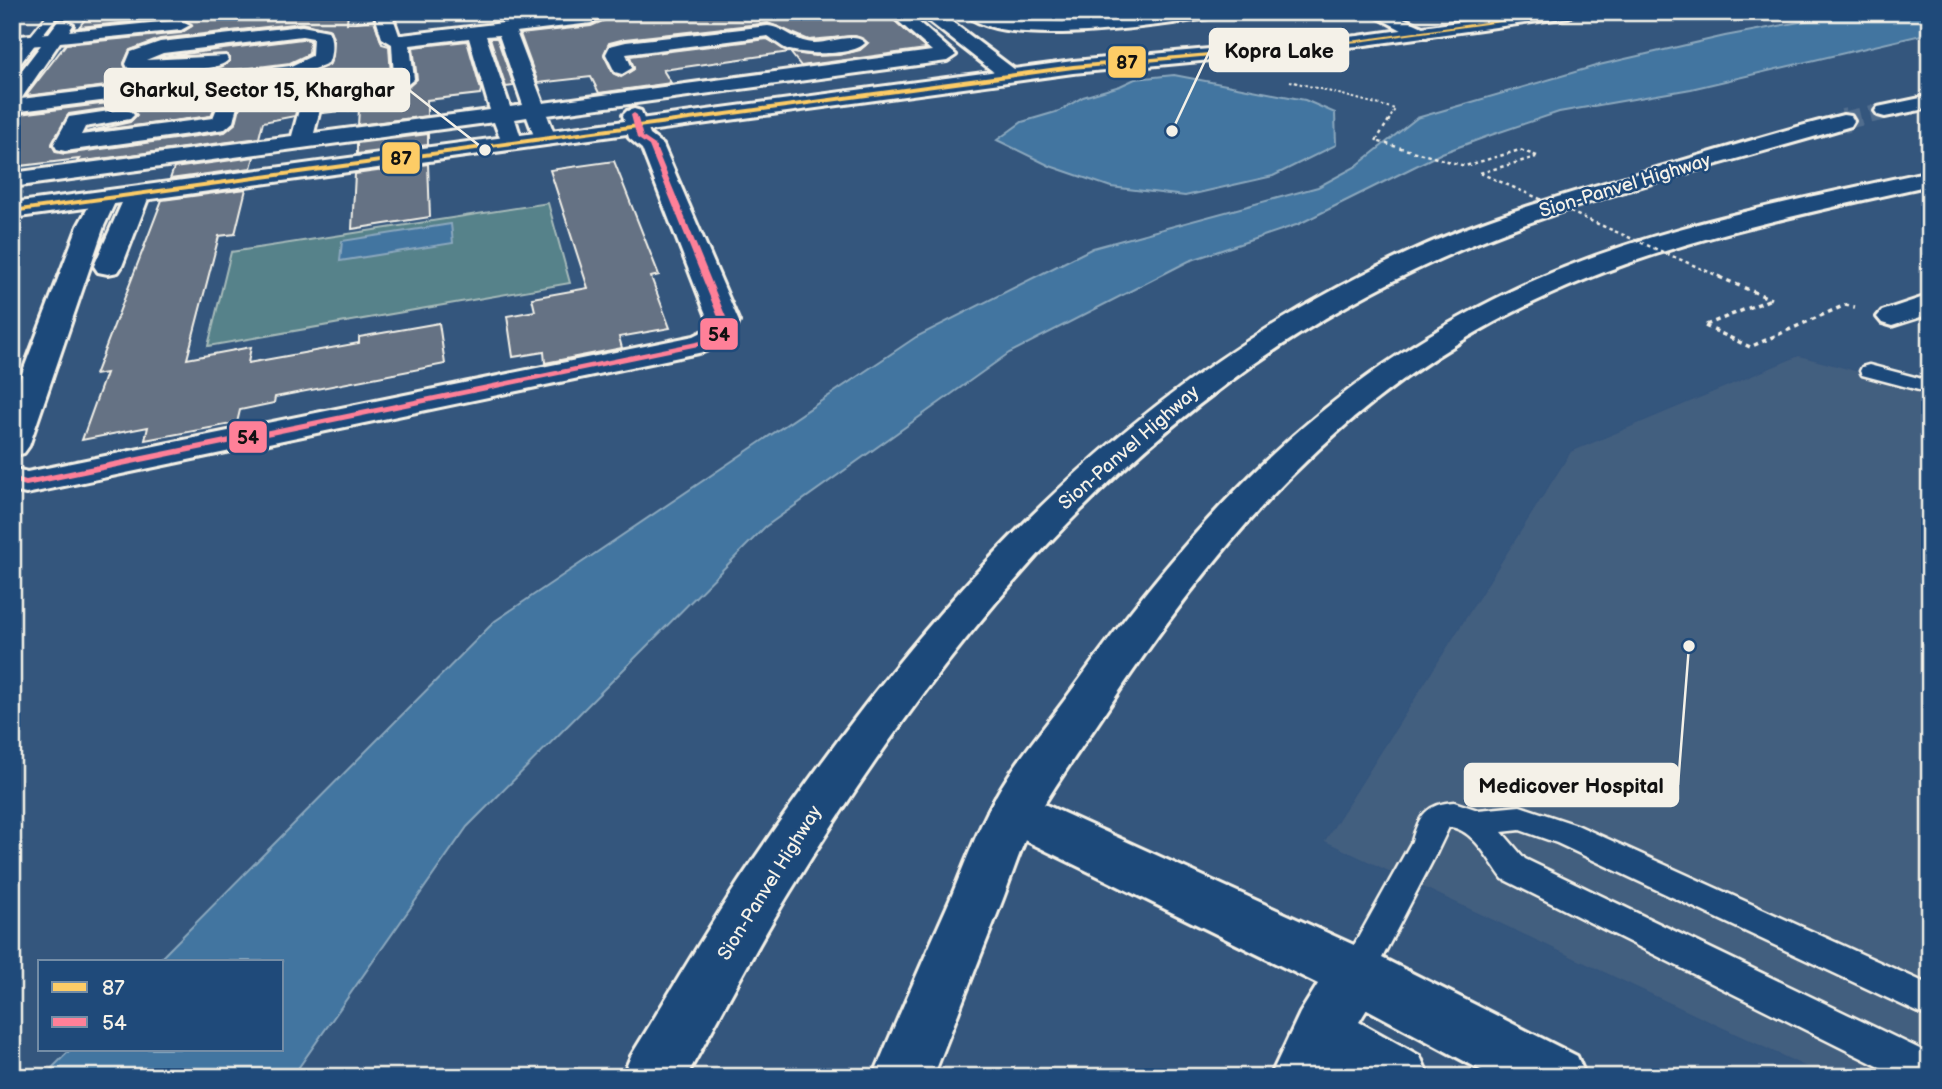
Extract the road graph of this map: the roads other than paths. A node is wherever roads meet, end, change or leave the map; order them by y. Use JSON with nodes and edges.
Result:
{"nodes":[{"id":1,"x":55,"y":12,"type":"edge"},
{"id":2,"x":74,"y":12,"type":"edge"},
{"id":3,"x":382,"y":12,"type":"edge"},
{"id":4,"x":588,"y":12,"type":"edge"},
{"id":5,"x":895,"y":12,"type":"edge"},
{"id":6,"x":929,"y":12,"type":"edge"},
{"id":7,"x":1040,"y":12,"type":"edge"},
{"id":8,"x":1216,"y":12,"type":"edge"},
{"id":9,"x":1376,"y":12,"type":"edge"},
{"id":10,"x":1500,"y":12,"type":"edge"},
{"id":11,"x":1569,"y":12,"type":"edge"},
{"id":12,"x":980,"y":17,"type":"edge"},
{"id":13,"x":196,"y":18,"type":"edge"},
{"id":14,"x":678,"y":21,"type":"dead end"},
{"id":15,"x":947,"y":27,"type":"junction"},
{"id":16,"x":506,"y":29,"type":"junction"},
{"id":17,"x":1413,"y":30,"type":"junction"},
{"id":18,"x":476,"y":32,"type":"junction"},
{"id":19,"x":924,"y":34,"type":"junction"},
{"id":20,"x":898,"y":37,"type":"dead end"},
{"id":21,"x":55,"y":38,"type":"junction"},
{"id":22,"x":696,"y":39,"type":"junction"},
{"id":23,"x":32,"y":40,"type":"junction"},
{"id":24,"x":401,"y":41,"type":"junction"},
{"id":25,"x":872,"y":41,"type":"dead end"},
{"id":26,"x":12,"y":42,"type":"edge"},
{"id":27,"x":184,"y":45,"type":"junction"},
{"id":28,"x":219,"y":60,"type":"dead end"},
{"id":29,"x":12,"y":67,"type":"edge"},
{"id":30,"x":622,"y":68,"type":"dead end"},
{"id":31,"x":1005,"y":71,"type":"junction"},
{"id":32,"x":729,"y":85,"type":"junction"},
{"id":33,"x":314,"y":92,"type":"junction"},
{"id":34,"x":12,"y":97,"type":"edge"},
{"id":35,"x":228,"y":102,"type":"junction"},
{"id":36,"x":1930,"y":102,"type":"edge"},
{"id":37,"x":12,"y":106,"type":"edge"},
{"id":38,"x":177,"y":108,"type":"dead end"},
{"id":39,"x":1885,"y":111,"type":"tunnel mouth"},
{"id":40,"x":139,"y":113,"type":"dead end"},
{"id":41,"x":1843,"y":121,"type":"tunnel mouth"},
{"id":42,"x":541,"y":125,"type":"junction"},
{"id":43,"x":508,"y":130,"type":"junction"},
{"id":44,"x":640,"y":137,"type":"junction"},
{"id":45,"x":301,"y":142,"type":"junction"},
{"id":46,"x":65,"y":144,"type":"junction"},
{"id":47,"x":39,"y":176,"type":"junction"},
{"id":48,"x":1930,"y":178,"type":"edge"},
{"id":49,"x":12,"y":180,"type":"edge"},
{"id":50,"x":653,"y":187,"type":"dead end"},
{"id":51,"x":136,"y":196,"type":"junction"},
{"id":52,"x":12,"y":197,"type":"edge"},
{"id":53,"x":12,"y":211,"type":"edge"},
{"id":54,"x":97,"y":213,"type":"junction"},
{"id":55,"x":124,"y":221,"type":"junction"},
{"id":56,"x":108,"y":267,"type":"dead end"},
{"id":57,"x":1930,"y":304,"type":"edge"},
{"id":58,"x":1892,"y":317,"type":"road end"},
{"id":59,"x":1869,"y":371,"type":"dead end"},
{"id":60,"x":1930,"y":387,"type":"edge"},
{"id":61,"x":12,"y":446,"type":"edge"},
{"id":62,"x":12,"y":479,"type":"edge"},
{"id":63,"x":1013,"y":811,"type":"junction"},
{"id":64,"x":1477,"y":823,"type":"junction"},
{"id":65,"x":1356,"y":974,"type":"junction"},
{"id":66,"x":1930,"y":1002,"type":"edge"},
{"id":67,"x":1310,"y":1055,"type":"edge"},
{"id":68,"x":1930,"y":1073,"type":"edge"},
{"id":69,"x":652,"y":1077,"type":"edge"},
{"id":70,"x":903,"y":1077,"type":"edge"},
{"id":71,"x":1399,"y":1077,"type":"edge"},
{"id":72,"x":1556,"y":1077,"type":"edge"}],
"edges":[{"from":1,"to":23,"type":"lane"},
{"from":2,"to":21,"type":"main road"},
{"from":3,"to":24,"type":"main road"},
{"from":4,"to":16,"type":"main road"},
{"from":5,"to":19,"type":"main road"},
{"from":6,"to":15,"type":"main road"},
{"from":7,"to":12,"type":"main road"},
{"from":8,"to":12,"type":"main road"},
{"from":9,"to":17,"type":"main road"},
{"from":10,"to":17,"type":"main road"},
{"from":11,"to":17,"type":"main road"},
{"from":12,"to":15,"type":"main road"},
{"from":13,"to":21,"type":"main road"},
{"from":13,"to":27,"type":"main road"},
{"from":14,"to":22,"type":"main road"},
{"from":15,"to":31,"type":"main road"},
{"from":16,"to":18,"type":"main road"},
{"from":16,"to":42,"type":"main road"},
{"from":17,"to":31,"type":"main road"},
{"from":18,"to":24,"type":"main road"},
{"from":18,"to":43,"type":"main road"},
{"from":19,"to":20,"type":"main road"},
{"from":19,"to":32,"type":"main road"},
{"from":21,"to":23,"type":"main road"},
{"from":21,"to":34,"type":"main road"},
{"from":22,"to":25,"type":"main road"},
{"from":22,"to":30,"type":"main road"},
{"from":22,"to":32,"type":"main road"},
{"from":23,"to":26,"type":"main road"},
{"from":23,"to":29,"type":"lane"},
{"from":24,"to":33,"type":"main road"},
{"from":27,"to":28,"type":"main road"},
{"from":27,"to":37,"type":"main road"},
{"from":31,"to":44,"type":"main road"},
{"from":32,"to":42,"type":"main road"},
{"from":33,"to":35,"type":"main road"},
{"from":33,"to":45,"type":"main road"},
{"from":35,"to":38,"type":"main road"},
{"from":35,"to":46,"type":"main road"},
{"from":36,"to":39,"type":"main road"},
{"from":40,"to":46,"type":"main road"},
{"from":41,"to":69,"type":"main road","name":"Sion-Panvel Highway"},
{"from":42,"to":43,"type":"main road"},
{"from":42,"to":44,"type":"main road"},
{"from":43,"to":45,"type":"main road"},
{"from":43,"to":51,"type":"main road"},
{"from":43,"to":52,"type":"main road"},
{"from":44,"to":50,"type":"main road"},
{"from":44,"to":62,"type":"main road"},
{"from":45,"to":47,"type":"main road"},
{"from":46,"to":47,"type":"main road"},
{"from":47,"to":49,"type":"main road"},
{"from":48,"to":63,"type":"main road"},
{"from":51,"to":54,"type":"main road"},
{"from":51,"to":55,"type":"main road"},
{"from":53,"to":54,"type":"main road"},
{"from":54,"to":55,"type":"main road"},
{"from":54,"to":61,"type":"main road"},
{"from":55,"to":56,"type":"main road"},
{"from":57,"to":58,"type":"main road"},
{"from":59,"to":60,"type":"lane"},
{"from":63,"to":65,"type":"main road"},
{"from":63,"to":70,"type":"main road"},
{"from":64,"to":65,"type":"lane"},
{"from":64,"to":66,"type":"lane"},
{"from":64,"to":68,"type":"lane"},
{"from":65,"to":67,"type":"main road"},
{"from":65,"to":72,"type":"main road"},
{"from":67,"to":71,"type":"main road"}]}
